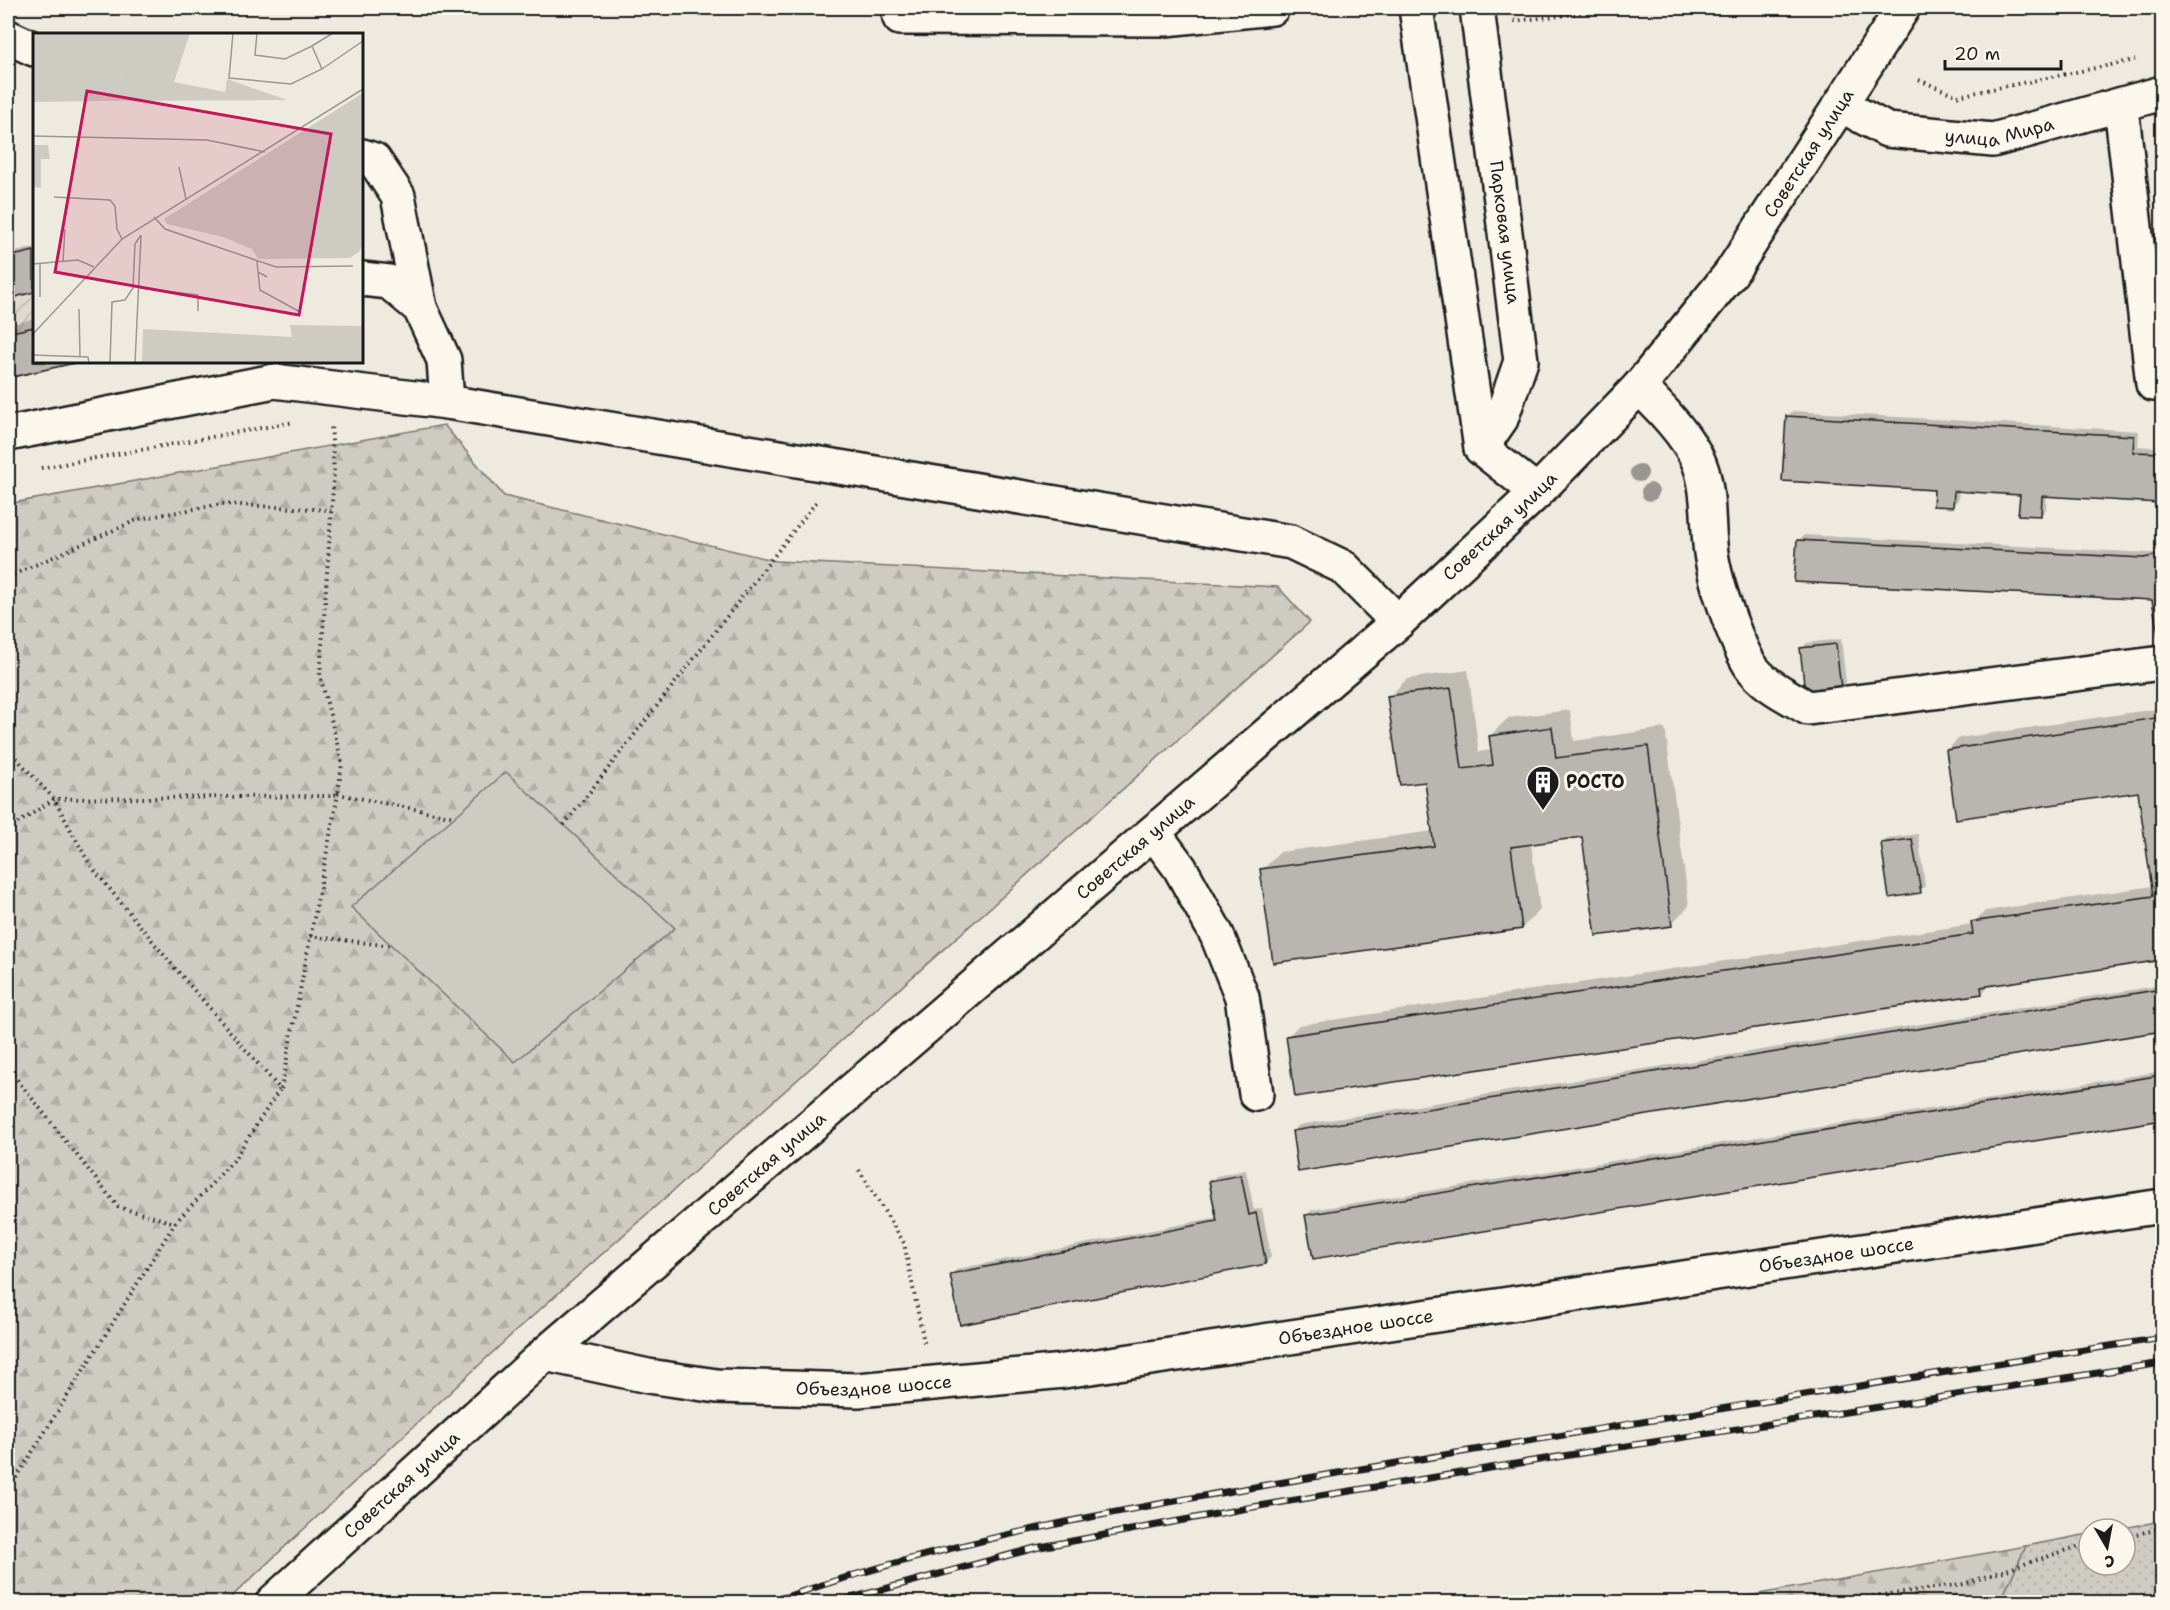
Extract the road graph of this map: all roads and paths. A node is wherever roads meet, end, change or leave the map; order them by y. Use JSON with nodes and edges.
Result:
{"nodes":[{"id":1,"x":898,"y":8,"type":"edge"},
{"id":2,"x":1272,"y":8,"type":"edge"},
{"id":3,"x":1416,"y":8,"type":"edge"},
{"id":4,"x":1574,"y":8,"type":"edge"},
{"id":5,"x":1626,"y":8,"type":"edge"},
{"id":6,"x":1903,"y":8,"type":"edge"},
{"id":7,"x":1570,"y":14,"type":"junction"},
{"id":8,"x":1478,"y":17,"type":"edge"},
{"id":9,"x":8,"y":37,"type":"edge"},
{"id":10,"x":33,"y":48,"type":"edge"},
{"id":11,"x":2140,"y":59,"type":"dead end"},
{"id":12,"x":1919,"y":80,"type":"dead end"},
{"id":13,"x":2163,"y":93,"type":"edge"},
{"id":14,"x":1840,"y":105,"type":"junction"},
{"id":15,"x":2121,"y":105,"type":"junction"},
{"id":16,"x":363,"y":156,"type":"edge"},
{"id":17,"x":363,"y":279,"type":"edge"},
{"id":18,"x":420,"y":309,"type":"junction"},
{"id":19,"x":2153,"y":384,"type":"dead end"},
{"id":20,"x":1639,"y":387,"type":"junction"},
{"id":21,"x":447,"y":402,"type":"junction"},
{"id":22,"x":331,"y":416,"type":"dead end"},
{"id":23,"x":8,"y":434,"type":"edge"},
{"id":24,"x":1481,"y":448,"type":"junction"},
{"id":25,"x":1537,"y":492,"type":"junction"},
{"id":26,"x":823,"y":493,"type":"dead end"},
{"id":27,"x":331,"y":510,"type":"junction"},
{"id":28,"x":8,"y":577,"type":"edge"},
{"id":29,"x":1398,"y":622,"type":"junction"},
{"id":30,"x":2163,"y":663,"type":"edge"},
{"id":31,"x":8,"y":748,"type":"edge"},
{"id":32,"x":338,"y":794,"type":"junction"},
{"id":33,"x":54,"y":799,"type":"junction"},
{"id":34,"x":455,"y":817,"type":"dead end"},
{"id":35,"x":564,"y":825,"type":"dead end"},
{"id":36,"x":8,"y":830,"type":"edge"},
{"id":37,"x":1154,"y":833,"type":"junction"},
{"id":38,"x":310,"y":936,"type":"junction"},
{"id":39,"x":392,"y":946,"type":"dead end"},
{"id":40,"x":8,"y":1068,"type":"edge"},
{"id":41,"x":280,"y":1089,"type":"junction"},
{"id":42,"x":1256,"y":1094,"type":"dead end"},
{"id":43,"x":859,"y":1170,"type":"dead end"},
{"id":44,"x":2163,"y":1206,"type":"edge"},
{"id":45,"x":175,"y":1223,"type":"junction"},
{"id":46,"x":545,"y":1354,"type":"junction"},
{"id":47,"x":933,"y":1383,"type":"junction"},
{"id":48,"x":8,"y":1475,"type":"edge"},
{"id":49,"x":13,"y":1483,"type":"junction"},
{"id":50,"x":8,"y":1496,"type":"edge"},
{"id":51,"x":2163,"y":1529,"type":"edge"},
{"id":52,"x":2137,"y":1534,"type":"edge"},
{"id":53,"x":2077,"y":1547,"type":"edge"},
{"id":54,"x":273,"y":1602,"type":"edge"},
{"id":55,"x":1831,"y":1602,"type":"edge"}],
"edges":[{"from":1,"to":2,"type":"main road"},
{"from":3,"to":24,"type":"main road"},
{"from":4,"to":7,"type":"path"},
{"from":5,"to":7,"type":"path"},
{"from":6,"to":14,"type":"main road","name":"Советская улица"},
{"from":7,"to":8,"type":"path"},
{"from":8,"to":24,"type":"main road","name":"Парковая улица"},
{"from":9,"to":10,"type":"main road"},
{"from":11,"to":12,"type":"path"},
{"from":13,"to":15,"type":"main road","name":"улица Мира"},
{"from":14,"to":15,"type":"main road","name":"улица Мира"},
{"from":14,"to":20,"type":"main road","name":"Советская улица"},
{"from":15,"to":19,"type":"main road"},
{"from":16,"to":18,"type":"main road"},
{"from":17,"to":18,"type":"main road"},
{"from":18,"to":21,"type":"main road"},
{"from":20,"to":25,"type":"main road","name":"Советская улица"},
{"from":20,"to":30,"type":"main road"},
{"from":21,"to":23,"type":"main road"},
{"from":21,"to":29,"type":"main road"},
{"from":22,"to":27,"type":"path"},
{"from":24,"to":25,"type":"main road"},
{"from":25,"to":29,"type":"main road","name":"Советская улица"},
{"from":26,"to":35,"type":"path"},
{"from":27,"to":28,"type":"path"},
{"from":27,"to":32,"type":"path"},
{"from":29,"to":37,"type":"main road","name":"Советская улица"},
{"from":31,"to":33,"type":"path"},
{"from":32,"to":33,"type":"path"},
{"from":32,"to":34,"type":"path"},
{"from":32,"to":38,"type":"path"},
{"from":33,"to":36,"type":"path"},
{"from":33,"to":41,"type":"path"},
{"from":37,"to":42,"type":"main road"},
{"from":37,"to":46,"type":"main road","name":"Советская улица"},
{"from":38,"to":39,"type":"path"},
{"from":38,"to":41,"type":"path"},
{"from":40,"to":45,"type":"path"},
{"from":41,"to":45,"type":"path"},
{"from":43,"to":47,"type":"path"},
{"from":44,"to":47,"type":"main road","name":"Объездное шоссе"},
{"from":45,"to":49,"type":"path"},
{"from":46,"to":47,"type":"main road","name":"Объездное шоссе"},
{"from":46,"to":54,"type":"main road","name":"Советская улица"},
{"from":48,"to":49,"type":"path"},
{"from":49,"to":50,"type":"path"},
{"from":51,"to":52,"type":"path"},
{"from":53,"to":55,"type":"path"}]}
